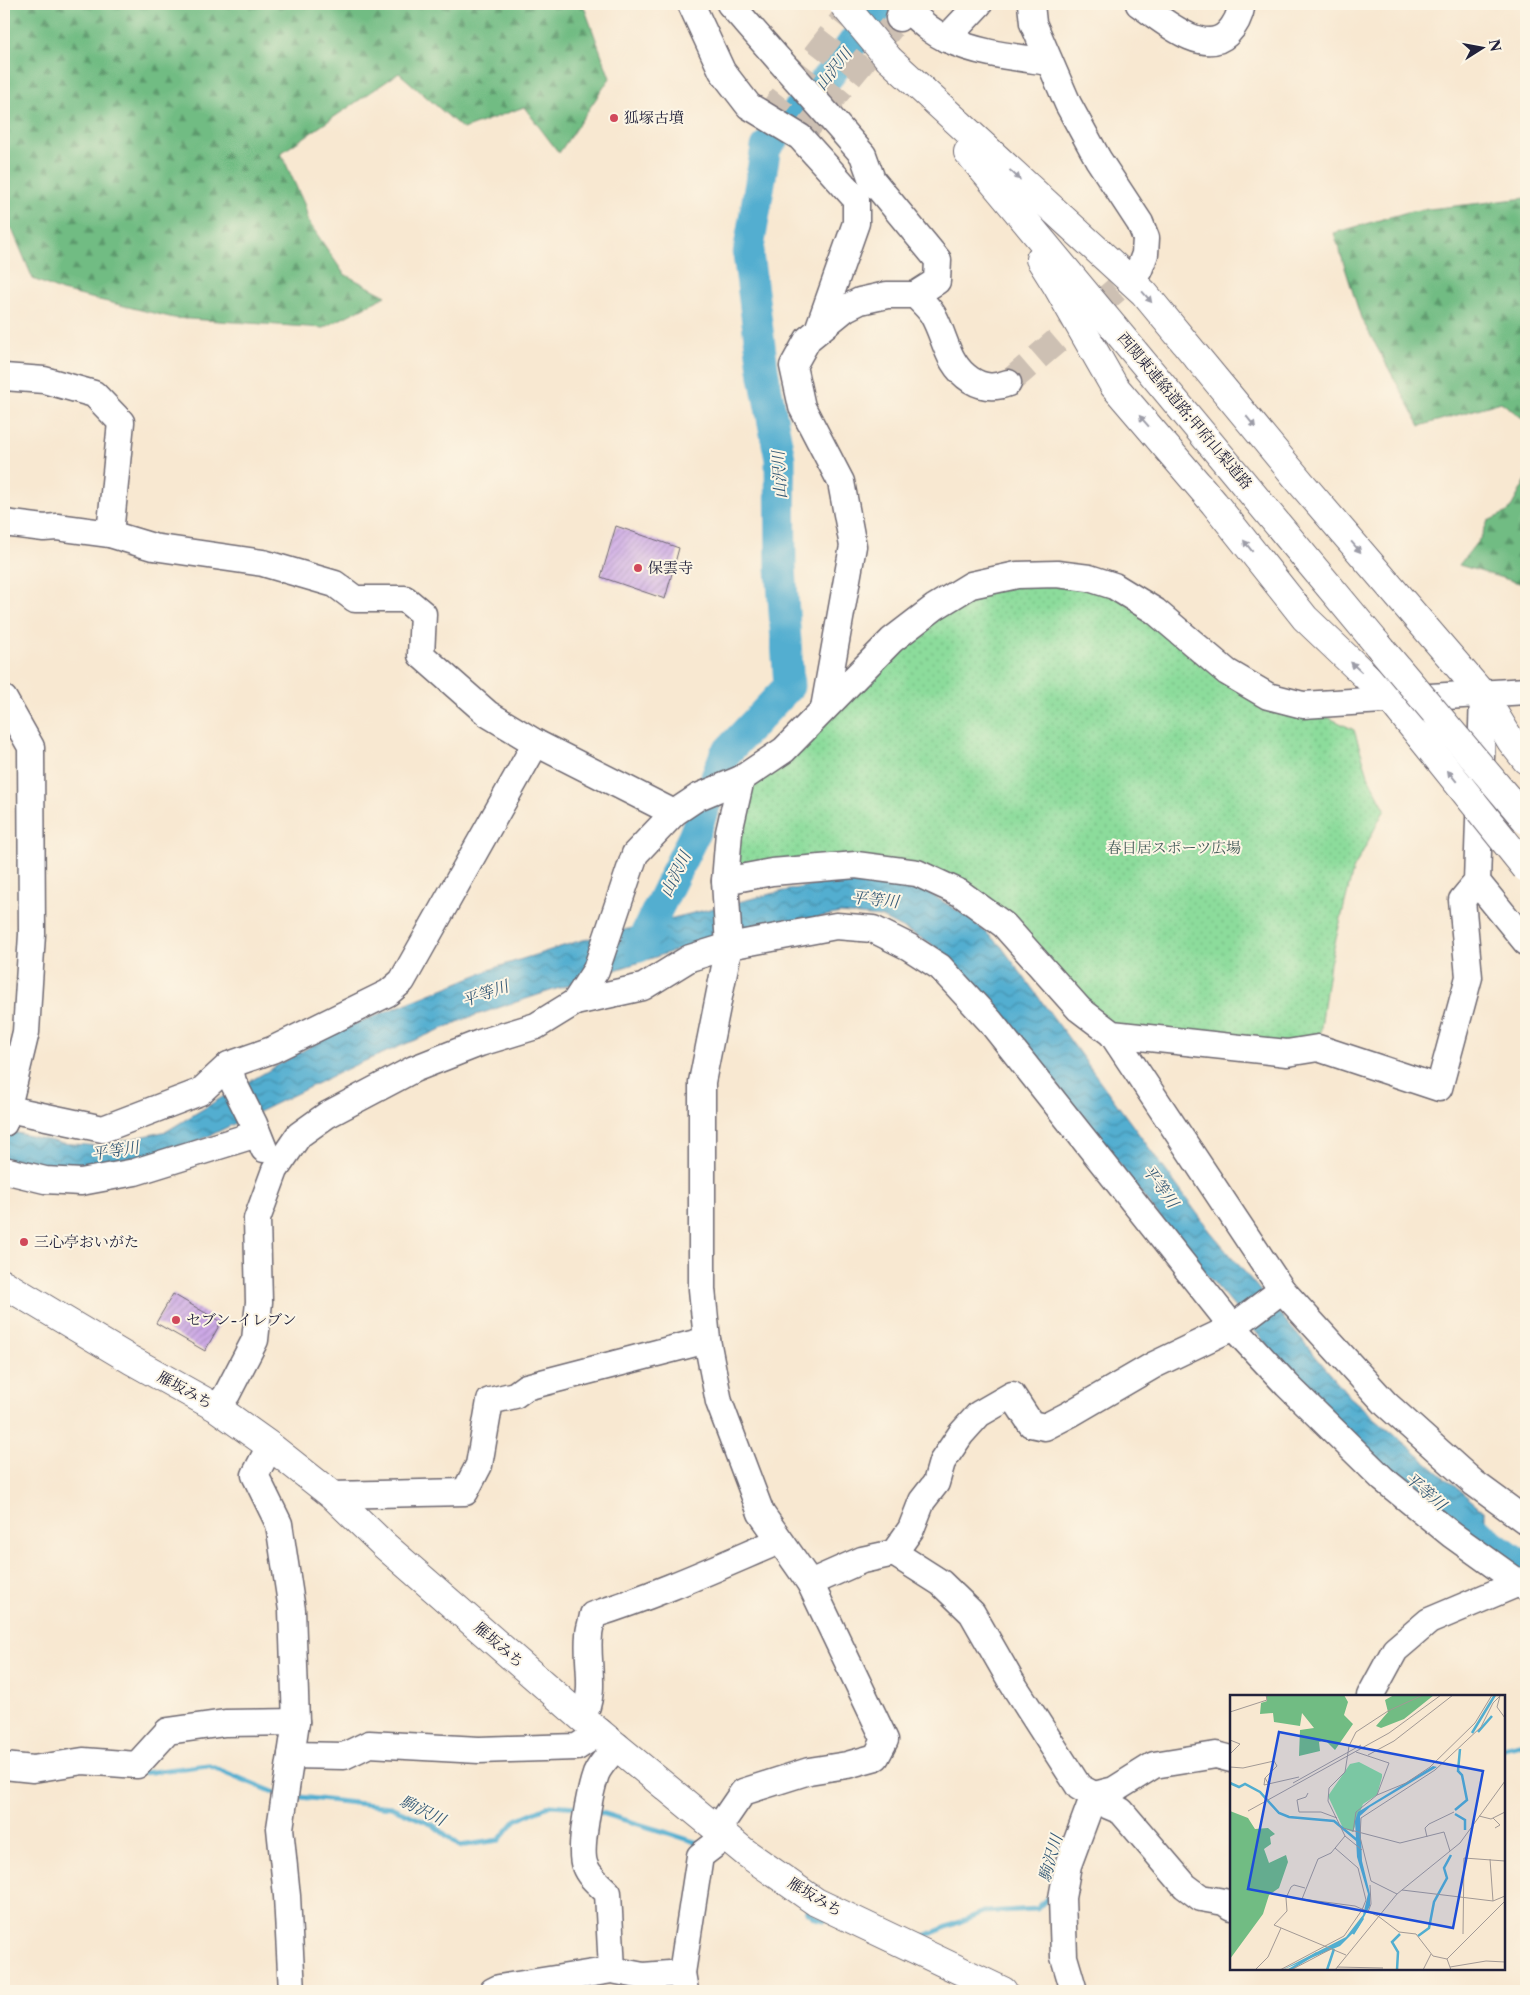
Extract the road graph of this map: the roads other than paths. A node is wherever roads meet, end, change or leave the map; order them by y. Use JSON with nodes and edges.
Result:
{"nodes":[{"id":1,"x":691,"y":4,"type":"edge"},
{"id":2,"x":730,"y":4,"type":"edge"},
{"id":3,"x":843,"y":4,"type":"edge"},
{"id":4,"x":979,"y":4,"type":"edge"},
{"id":5,"x":1031,"y":4,"type":"edge"},
{"id":6,"x":1139,"y":4,"type":"edge"},
{"id":7,"x":1242,"y":4,"type":"edge"},
{"id":8,"x":901,"y":9,"type":"edge"},
{"id":9,"x":946,"y":39,"type":"junction"},
{"id":10,"x":889,"y":59,"type":"junction"},
{"id":11,"x":1049,"y":62,"type":"junction"},
{"id":12,"x":971,"y":155,"type":"junction"},
{"id":13,"x":1139,"y":270,"type":"tunnel mouth"},
{"id":14,"x":915,"y":295,"type":"junction"},
{"id":15,"x":818,"y":330,"type":"junction"},
{"id":16,"x":4,"y":377,"type":"edge"},
{"id":17,"x":1008,"y":383,"type":"tunnel mouth"},
{"id":18,"x":4,"y":524,"type":"edge"},
{"id":19,"x":110,"y":534,"type":"junction"},
{"id":20,"x":1526,"y":691,"type":"edge"},
{"id":21,"x":1483,"y":695,"type":"junction"},
{"id":22,"x":4,"y":699,"type":"edge"},
{"id":23,"x":1391,"y":700,"type":"junction"},
{"id":24,"x":824,"y":708,"type":"junction"},
{"id":25,"x":536,"y":743,"type":"junction"},
{"id":26,"x":1518,"y":750,"type":"edge"},
{"id":27,"x":737,"y":781,"type":"junction"},
{"id":28,"x":674,"y":813,"type":"junction"},
{"id":29,"x":1526,"y":820,"type":"edge"},
{"id":30,"x":1526,"y":868,"type":"edge"},
{"id":31,"x":725,"y":881,"type":"junction"},
{"id":32,"x":1477,"y":882,"type":"junction"},
{"id":33,"x":1526,"y":942,"type":"edge"},
{"id":34,"x":728,"y":946,"type":"junction"},
{"id":35,"x":575,"y":1002,"type":"junction"},
{"id":36,"x":1112,"y":1034,"type":"junction"},
{"id":37,"x":231,"y":1073,"type":"junction"},
{"id":38,"x":5,"y":1114,"type":"edge"},
{"id":39,"x":256,"y":1129,"type":"junction"},
{"id":40,"x":4,"y":1170,"type":"edge"},
{"id":41,"x":275,"y":1170,"type":"junction"},
{"id":42,"x":4,"y":1284,"type":"edge"},
{"id":43,"x":1282,"y":1290,"type":"junction"},
{"id":44,"x":1233,"y":1328,"type":"junction"},
{"id":45,"x":707,"y":1340,"type":"junction"},
{"id":46,"x":217,"y":1408,"type":"junction"},
{"id":47,"x":270,"y":1446,"type":"junction"},
{"id":48,"x":332,"y":1495,"type":"junction"},
{"id":49,"x":1526,"y":1521,"type":"edge"},
{"id":50,"x":779,"y":1541,"type":"junction"},
{"id":51,"x":894,"y":1554,"type":"junction"},
{"id":52,"x":810,"y":1583,"type":"junction"},
{"id":53,"x":1523,"y":1585,"type":"edge"},
{"id":54,"x":1371,"y":1695,"type":"edge"},
{"id":55,"x":296,"y":1722,"type":"junction"},
{"id":56,"x":600,"y":1732,"type":"junction"},
{"id":57,"x":291,"y":1755,"type":"junction"},
{"id":58,"x":1230,"y":1759,"type":"edge"},
{"id":59,"x":4,"y":1766,"type":"edge"},
{"id":60,"x":1094,"y":1795,"type":"junction"},
{"id":61,"x":711,"y":1843,"type":"junction"},
{"id":62,"x":1230,"y":1906,"type":"edge"},
{"id":63,"x":612,"y":1970,"type":"junction"},
{"id":64,"x":684,"y":1982,"type":"edge"},
{"id":65,"x":292,"y":1991,"type":"edge"},
{"id":66,"x":493,"y":1991,"type":"edge"},
{"id":67,"x":1003,"y":1991,"type":"edge"},
{"id":68,"x":1074,"y":1991,"type":"edge"}],
"edges":[{"from":1,"to":15,"type":"street"},
{"from":2,"to":14,"type":"street","bridge":true},
{"from":3,"to":10,"type":"highway","name":"西関東連絡道路;甲府山梨道路","bridge":true},
{"from":4,"to":9,"type":"street"},
{"from":5,"to":11,"type":"street"},
{"from":6,"to":7,"type":"street"},
{"from":8,"to":9,"type":"street"},
{"from":9,"to":11,"type":"street"},
{"from":10,"to":12,"type":"highway","name":"西関東連絡道路;甲府山梨道路"},
{"from":10,"to":21,"type":"highway","one_way":true},
{"from":11,"to":13,"type":"street"},
{"from":23,"to":12,"type":"highway","one_way":true},
{"from":12,"to":29,"type":"highway","name":"西関東連絡道路;甲府山梨道路","bridge":true},
{"from":14,"to":15,"type":"street"},
{"from":14,"to":17,"type":"street"},
{"from":15,"to":24,"type":"street"},
{"from":16,"to":19,"type":"street"},
{"from":18,"to":19,"type":"street"},
{"from":19,"to":25,"type":"street"},
{"from":20,"to":21,"type":"street"},
{"from":21,"to":23,"type":"street"},
{"from":21,"to":26,"type":"highway"},
{"from":21,"to":32,"type":"street"},
{"from":22,"to":38,"type":"street"},
{"from":23,"to":24,"type":"street"},
{"from":30,"to":23,"type":"highway","one_way":true,"bridge":true},
{"from":24,"to":27,"type":"street"},
{"from":25,"to":28,"type":"street"},
{"from":25,"to":37,"type":"street"},
{"from":27,"to":28,"type":"street"},
{"from":27,"to":31,"type":"street"},
{"from":28,"to":35,"type":"street"},
{"from":31,"to":34,"type":"street"},
{"from":31,"to":36,"type":"street"},
{"from":32,"to":33,"type":"street"},
{"from":32,"to":36,"type":"street"},
{"from":34,"to":35,"type":"street"},
{"from":34,"to":44,"type":"street"},
{"from":34,"to":45,"type":"street"},
{"from":35,"to":41,"type":"street"},
{"from":36,"to":43,"type":"street"},
{"from":37,"to":38,"type":"street"},
{"from":37,"to":39,"type":"street"},
{"from":39,"to":40,"type":"street"},
{"from":39,"to":41,"type":"street"},
{"from":41,"to":46,"type":"street"},
{"from":42,"to":46,"type":"highway","name":"雁坂みち"},
{"from":43,"to":44,"type":"street"},
{"from":43,"to":49,"type":"street"},
{"from":44,"to":51,"type":"street"},
{"from":44,"to":53,"type":"street"},
{"from":45,"to":48,"type":"street"},
{"from":45,"to":50,"type":"street"},
{"from":46,"to":47,"type":"highway","name":"雁坂みち"},
{"from":47,"to":48,"type":"highway","name":"雁坂みち"},
{"from":47,"to":55,"type":"street"},
{"from":48,"to":56,"type":"highway","name":"雁坂みち"},
{"from":50,"to":52,"type":"street"},
{"from":50,"to":56,"type":"street"},
{"from":51,"to":52,"type":"street"},
{"from":51,"to":60,"type":"street"},
{"from":52,"to":61,"type":"street"},
{"from":53,"to":54,"type":"street"},
{"from":55,"to":57,"type":"street"},
{"from":55,"to":59,"type":"street"},
{"from":56,"to":57,"type":"street"},
{"from":56,"to":61,"type":"highway","name":"雁坂みち"},
{"from":56,"to":63,"type":"street"},
{"from":57,"to":65,"type":"street"},
{"from":58,"to":60,"type":"street"},
{"from":60,"to":62,"type":"street"},
{"from":60,"to":68,"type":"street"},
{"from":61,"to":64,"type":"street"},
{"from":61,"to":67,"type":"highway","name":"雁坂みち"},
{"from":63,"to":64,"type":"street"},
{"from":63,"to":66,"type":"street"}]}
